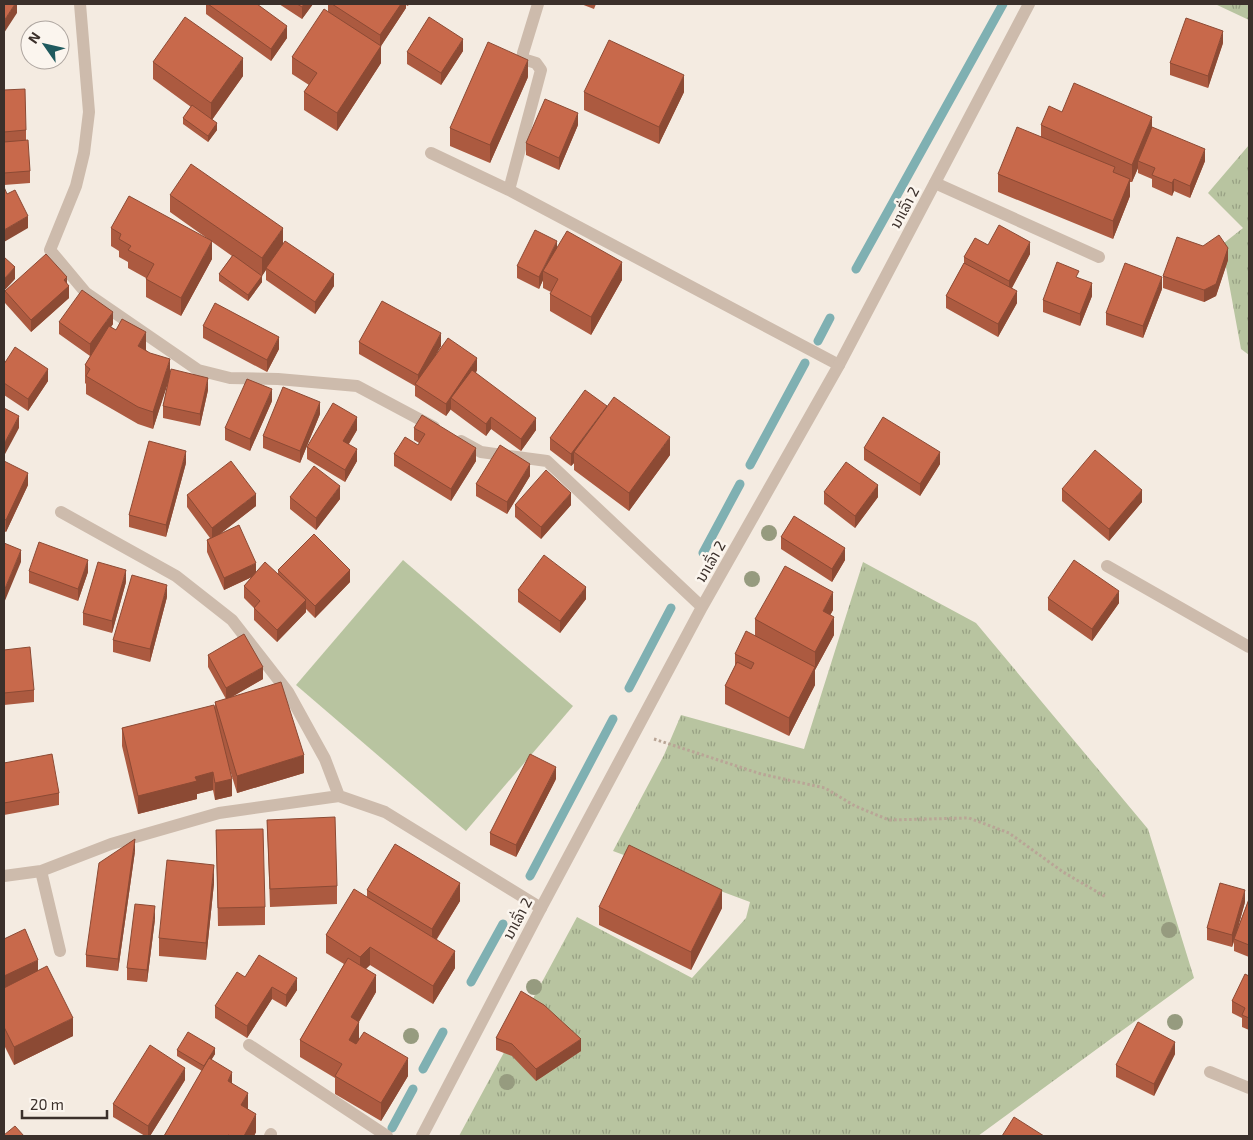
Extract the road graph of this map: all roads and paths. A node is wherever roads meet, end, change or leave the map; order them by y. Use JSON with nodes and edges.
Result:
{"nodes":[{"id":1,"x":80,"y":4,"type":"edge"},
{"id":2,"x":538,"y":4,"type":"edge"},
{"id":3,"x":1029,"y":4,"type":"edge"},
{"id":4,"x":431,"y":153,"type":"dead end"},
{"id":5,"x":935,"y":183,"type":"junction"},
{"id":6,"x":509,"y":190,"type":"junction"},
{"id":7,"x":1099,"y":257,"type":"dead end"},
{"id":8,"x":839,"y":365,"type":"junction"},
{"id":9,"x":60,"y":512,"type":"dead end"},
{"id":10,"x":1108,"y":566,"type":"dead end"},
{"id":11,"x":702,"y":607,"type":"junction"},
{"id":12,"x":1249,"y":646,"type":"edge"},
{"id":13,"x":635,"y":733,"type":"junction"},
{"id":14,"x":339,"y":796,"type":"junction"},
{"id":15,"x":41,"y":871,"type":"junction"},
{"id":16,"x":4,"y":876,"type":"edge"},
{"id":17,"x":1106,"y":897,"type":"dead end"},
{"id":18,"x":541,"y":908,"type":"junction"},
{"id":19,"x":60,"y":950,"type":"dead end"},
{"id":20,"x":249,"y":1046,"type":"dead end"},
{"id":21,"x":1210,"y":1072,"type":"dead end"},
{"id":22,"x":1249,"y":1088,"type":"edge"},
{"id":23,"x":387,"y":1136,"type":"edge"},
{"id":24,"x":422,"y":1136,"type":"edge"}],
"edges":[{"from":1,"to":11,"type":"street"},
{"from":2,"to":6,"type":"street"},
{"from":3,"to":5,"type":"street","name":"ນາເລົ່າ 2"},
{"from":4,"to":6,"type":"street"},
{"from":5,"to":7,"type":"street"},
{"from":5,"to":8,"type":"street","name":"ນາເລົ່າ 2"},
{"from":6,"to":8,"type":"street"},
{"from":8,"to":11,"type":"street","name":"ນາເລົ່າ 2"},
{"from":9,"to":14,"type":"street"},
{"from":10,"to":12,"type":"street"},
{"from":11,"to":13,"type":"street","name":"ນາເລົ່າ 2"},
{"from":13,"to":17,"type":"path"},
{"from":13,"to":18,"type":"street","name":"ນາເລົ່າ 2"},
{"from":14,"to":15,"type":"street"},
{"from":14,"to":18,"type":"street"},
{"from":15,"to":16,"type":"street"},
{"from":15,"to":19,"type":"street"},
{"from":18,"to":24,"type":"street","name":"ນາເລົ່າ 2"},
{"from":20,"to":23,"type":"street"},
{"from":21,"to":22,"type":"street"}]}
